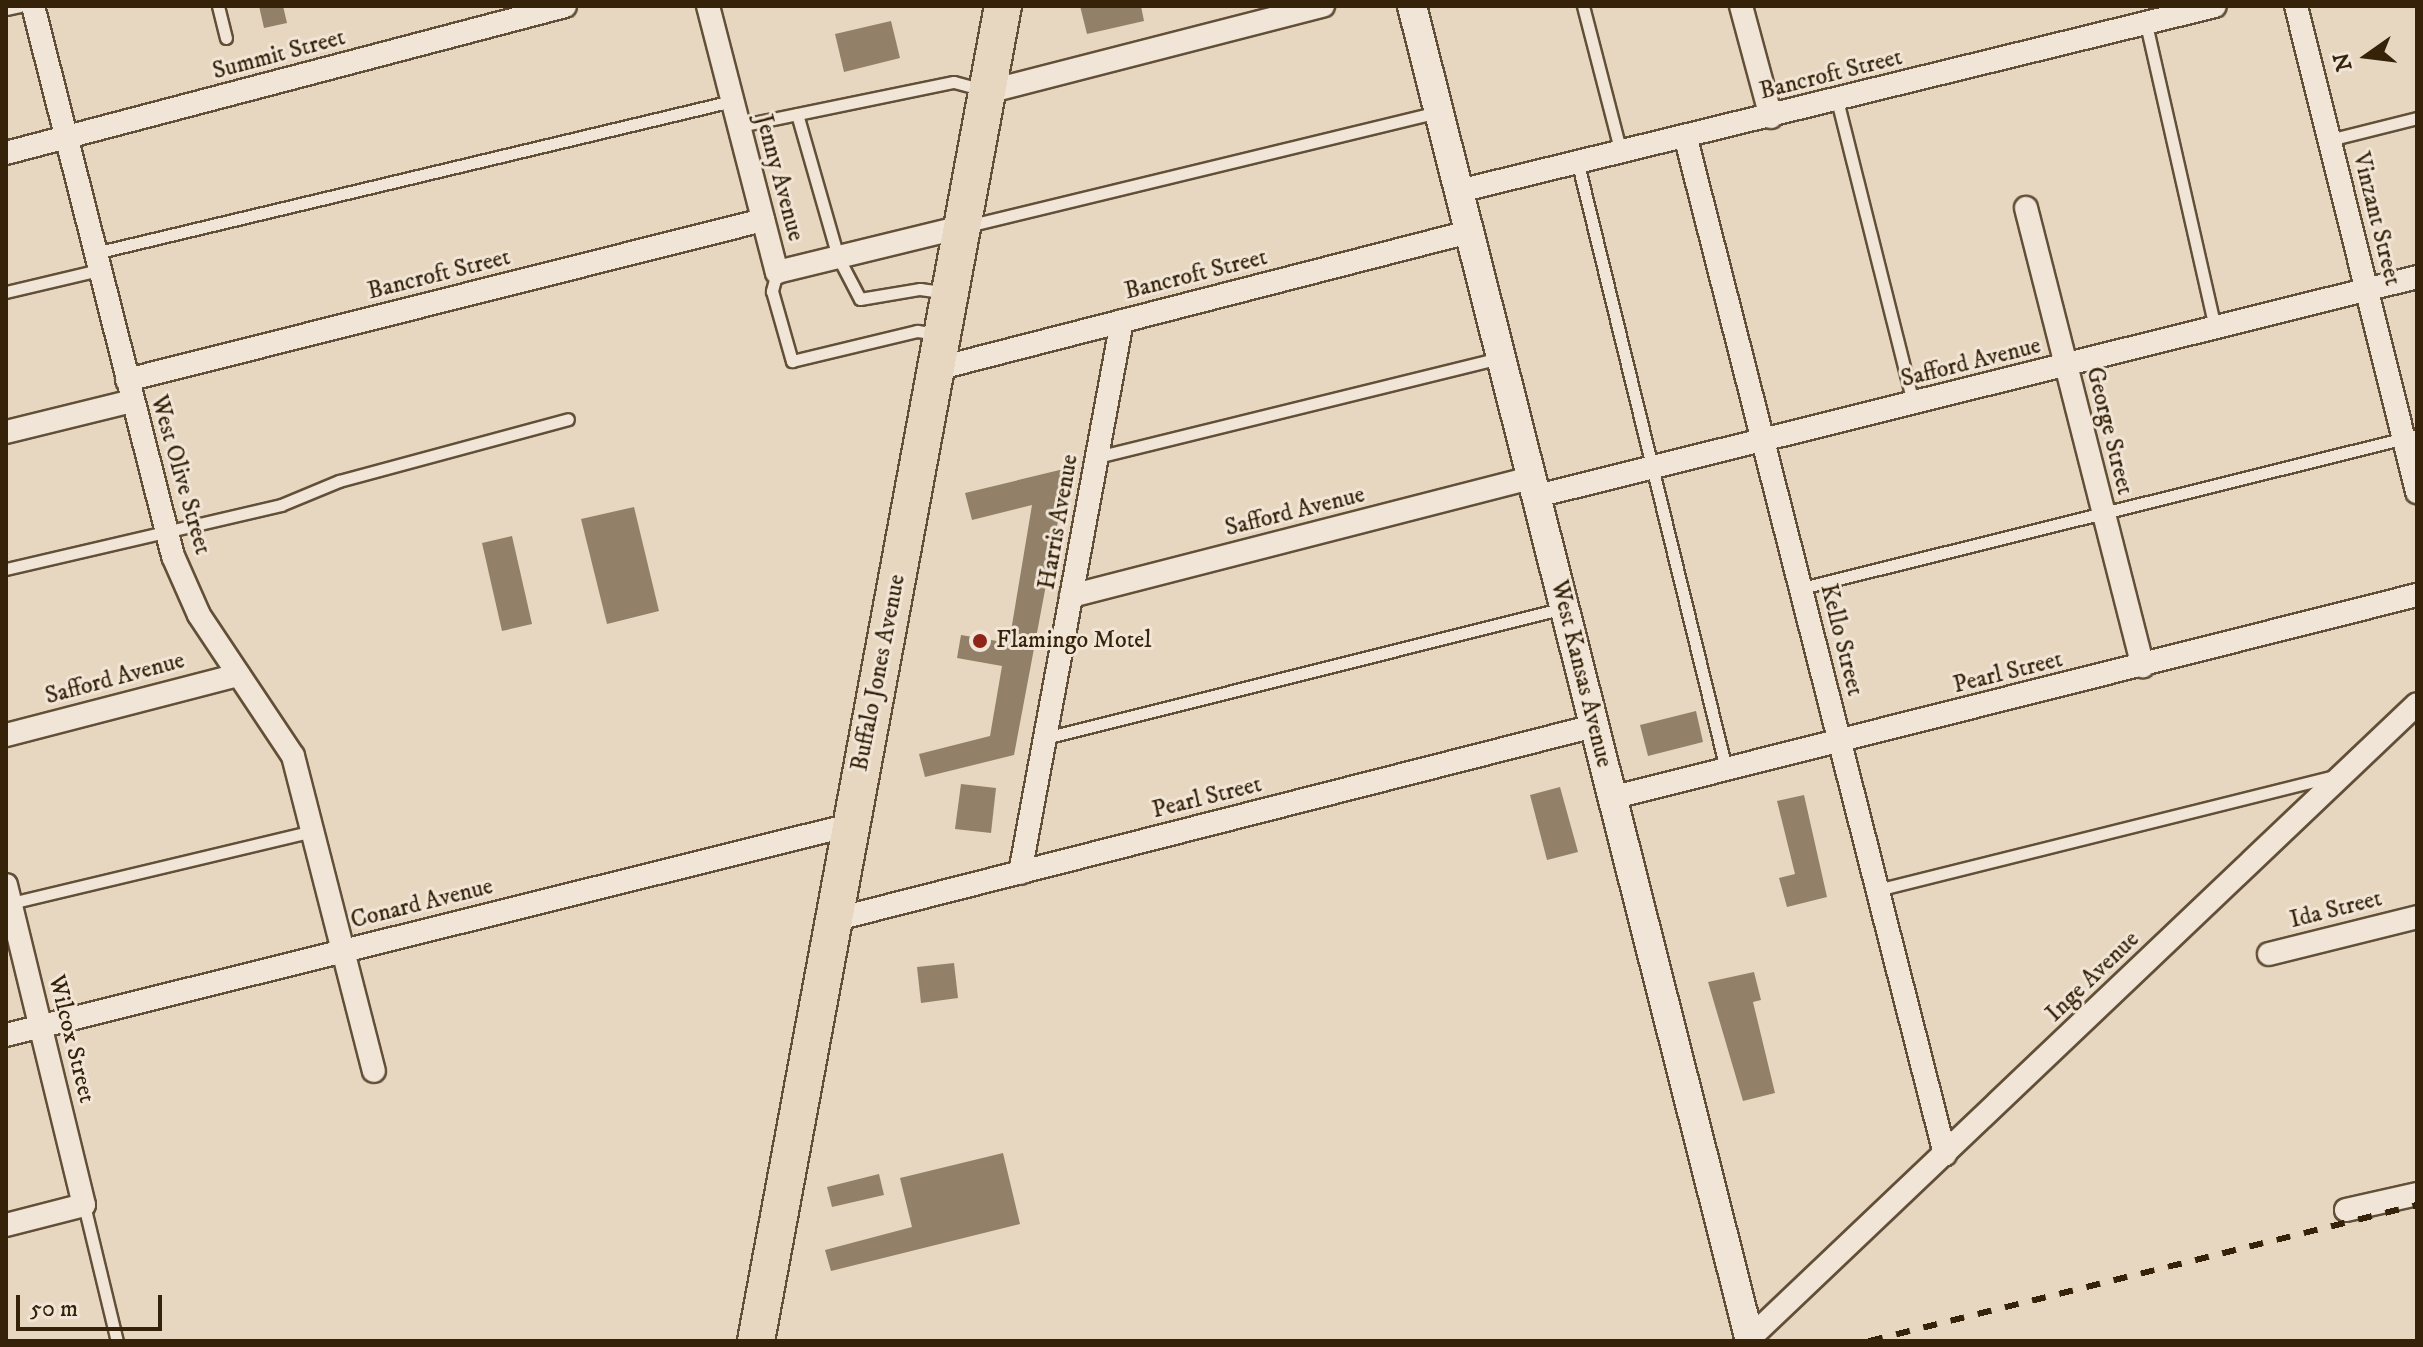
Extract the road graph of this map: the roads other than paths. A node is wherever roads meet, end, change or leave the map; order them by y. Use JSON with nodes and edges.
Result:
{"nodes":[{"id":1,"x":20,"y":6,"type":"edge"},
{"id":2,"x":33,"y":6,"type":"edge"},
{"id":3,"x":218,"y":6,"type":"edge"},
{"id":4,"x":565,"y":6,"type":"edge"},
{"id":5,"x":708,"y":6,"type":"edge"},
{"id":6,"x":1003,"y":6,"type":"edge"},
{"id":7,"x":1323,"y":6,"type":"edge"},
{"id":8,"x":1412,"y":6,"type":"edge"},
{"id":9,"x":1583,"y":6,"type":"edge"},
{"id":10,"x":1741,"y":6,"type":"edge"},
{"id":11,"x":2215,"y":6,"type":"edge"},
{"id":12,"x":2296,"y":6,"type":"edge"},
{"id":13,"x":6,"y":9,"type":"edge"},
{"id":14,"x":2145,"y":15,"type":"edge"},
{"id":15,"x":226,"y":38,"type":"dead end"},
{"id":16,"x":987,"y":92,"type":"junction"},
{"id":17,"x":1837,"y":100,"type":"junction"},
{"id":18,"x":732,"y":101,"type":"junction"},
{"id":19,"x":1439,"y":112,"type":"junction"},
{"id":20,"x":797,"y":114,"type":"junction"},
{"id":21,"x":1771,"y":117,"type":"junction"},
{"id":22,"x":2417,"y":118,"type":"edge"},
{"id":23,"x":739,"y":126,"type":"junction"},
{"id":24,"x":65,"y":138,"type":"junction"},
{"id":25,"x":1686,"y":139,"type":"junction"},
{"id":26,"x":2329,"y":140,"type":"junction"},
{"id":27,"x":6,"y":153,"type":"edge"},
{"id":28,"x":1622,"y":154,"type":"junction"},
{"id":29,"x":1578,"y":164,"type":"junction"},
{"id":30,"x":1459,"y":191,"type":"junction"},
{"id":31,"x":2026,"y":208,"type":"dead end"},
{"id":32,"x":763,"y":220,"type":"junction"},
{"id":33,"x":962,"y":227,"type":"junction"},
{"id":34,"x":1469,"y":232,"type":"junction"},
{"id":35,"x":838,"y":257,"type":"junction"},
{"id":36,"x":97,"y":262,"type":"junction"},
{"id":37,"x":777,"y":272,"type":"junction"},
{"id":38,"x":2417,"y":277,"type":"edge"},
{"id":39,"x":2367,"y":289,"type":"junction"},
{"id":40,"x":6,"y":292,"type":"edge"},
{"id":41,"x":950,"y":294,"type":"junction"},
{"id":42,"x":1122,"y":321,"type":"junction"},
{"id":43,"x":2216,"y":328,"type":"junction"},
{"id":44,"x":939,"y":352,"type":"junction"},
{"id":45,"x":1501,"y":358,"type":"junction"},
{"id":46,"x":2066,"y":367,"type":"junction"},
{"id":47,"x":129,"y":391,"type":"junction"},
{"id":48,"x":1913,"y":404,"type":"junction"},
{"id":49,"x":568,"y":419,"type":"dead end"},
{"id":50,"x":6,"y":432,"type":"edge"},
{"id":51,"x":2410,"y":437,"type":"edge"},
{"id":52,"x":1765,"y":439,"type":"junction"},
{"id":53,"x":1097,"y":457,"type":"junction"},
{"id":54,"x":1652,"y":468,"type":"junction"},
{"id":55,"x":1534,"y":487,"type":"junction"},
{"id":56,"x":2417,"y":492,"type":"edge"},
{"id":57,"x":2103,"y":513,"type":"junction"},
{"id":58,"x":166,"y":530,"type":"junction"},
{"id":59,"x":6,"y":569,"type":"edge"},
{"id":60,"x":1802,"y":588,"type":"junction"},
{"id":61,"x":2417,"y":595,"type":"edge"},
{"id":62,"x":1071,"y":596,"type":"junction"},
{"id":63,"x":1565,"y":608,"type":"junction"},
{"id":64,"x":2143,"y":666,"type":"junction"},
{"id":65,"x":238,"y":675,"type":"junction"},
{"id":66,"x":2417,"y":704,"type":"edge"},
{"id":67,"x":1594,"y":726,"type":"junction"},
{"id":68,"x":6,"y":735,"type":"edge"},
{"id":69,"x":1049,"y":737,"type":"junction"},
{"id":70,"x":1840,"y":742,"type":"junction"},
{"id":71,"x":1726,"y":770,"type":"junction"},
{"id":72,"x":2345,"y":773,"type":"junction"},
{"id":73,"x":1611,"y":798,"type":"junction"},
{"id":74,"x":850,"y":825,"type":"junction"},
{"id":75,"x":315,"y":831,"type":"junction"},
{"id":76,"x":1020,"y":873,"type":"junction"},
{"id":77,"x":1877,"y":890,"type":"junction"},
{"id":78,"x":7,"y":897,"type":"edge"},
{"id":79,"x":2417,"y":917,"type":"edge"},
{"id":80,"x":833,"y":920,"type":"junction"},
{"id":81,"x":344,"y":950,"type":"junction"},
{"id":82,"x":2269,"y":954,"type":"dead end"},
{"id":83,"x":41,"y":1026,"type":"junction"},
{"id":84,"x":6,"y":1035,"type":"edge"},
{"id":85,"x":374,"y":1071,"type":"dead end"},
{"id":86,"x":1945,"y":1154,"type":"junction"},
{"id":87,"x":2417,"y":1194,"type":"edge"},
{"id":88,"x":84,"y":1205,"type":"junction"},
{"id":89,"x":2346,"y":1210,"type":"dead end"},
{"id":90,"x":6,"y":1225,"type":"edge"},
{"id":91,"x":1750,"y":1340,"type":"edge"},
{"id":92,"x":117,"y":1341,"type":"edge"},
{"id":93,"x":756,"y":1341,"type":"edge"}],
"edges":[{"from":1,"to":13,"type":"lane"},
{"from":2,"to":24,"type":"street","name":"West Olive Street"},
{"from":3,"to":15,"type":"lane"},
{"from":4,"to":24,"type":"street","name":"Summit Street"},
{"from":5,"to":18,"type":"street","name":"Jenny Avenue"},
{"from":6,"to":16,"type":"main road","name":"Buffalo Jones Avenue"},
{"from":7,"to":16,"type":"street"},
{"from":8,"to":19,"type":"street","name":"West Kansas Avenue"},
{"from":9,"to":28,"type":"lane"},
{"from":10,"to":21,"type":"street"},
{"from":11,"to":14,"type":"street","name":"Bancroft Street"},
{"from":12,"to":26,"type":"street","name":"Vinzant Street"},
{"from":14,"to":17,"type":"street","name":"Bancroft Street"},
{"from":14,"to":43,"type":"lane"},
{"from":16,"to":20,"type":"lane"},
{"from":16,"to":33,"type":"main road","name":"Buffalo Jones Avenue"},
{"from":17,"to":21,"type":"street","name":"Bancroft Street"},
{"from":17,"to":48,"type":"lane"},
{"from":18,"to":23,"type":"street","name":"Jenny Avenue"},
{"from":18,"to":36,"type":"lane"},
{"from":19,"to":30,"type":"street","name":"West Kansas Avenue"},
{"from":19,"to":33,"type":"lane"},
{"from":20,"to":23,"type":"lane"},
{"from":20,"to":35,"type":"lane"},
{"from":21,"to":25,"type":"street","name":"Bancroft Street"},
{"from":22,"to":26,"type":"lane"},
{"from":23,"to":32,"type":"street","name":"Jenny Avenue"},
{"from":24,"to":27,"type":"street","name":"Summit Street"},
{"from":24,"to":36,"type":"street","name":"West Olive Street"},
{"from":25,"to":28,"type":"street","name":"Bancroft Street"},
{"from":25,"to":52,"type":"street","name":"Kello Street"},
{"from":26,"to":39,"type":"street","name":"Vinzant Street"},
{"from":28,"to":29,"type":"street","name":"Bancroft Street"},
{"from":29,"to":30,"type":"street","name":"Bancroft Street"},
{"from":29,"to":54,"type":"lane"},
{"from":30,"to":34,"type":"street","name":"West Kansas Avenue"},
{"from":31,"to":46,"type":"street","name":"George Street"},
{"from":32,"to":37,"type":"street","name":"Jenny Avenue"},
{"from":32,"to":47,"type":"street","name":"Bancroft Street"},
{"from":33,"to":35,"type":"street","name":"Jenny Avenue"},
{"from":33,"to":41,"type":"main road","name":"Buffalo Jones Avenue"},
{"from":34,"to":42,"type":"street","name":"Bancroft Street"},
{"from":34,"to":45,"type":"street","name":"West Kansas Avenue"},
{"from":35,"to":37,"type":"street","name":"Jenny Avenue"},
{"from":35,"to":41,"type":"lane"},
{"from":36,"to":40,"type":"lane"},
{"from":36,"to":47,"type":"street","name":"West Olive Street"},
{"from":37,"to":44,"type":"lane"},
{"from":38,"to":39,"type":"street","name":"Safford Avenue"},
{"from":39,"to":43,"type":"street","name":"Safford Avenue"},
{"from":39,"to":51,"type":"street","name":"Vinzant Street"},
{"from":41,"to":44,"type":"main road","name":"Buffalo Jones Avenue"},
{"from":42,"to":44,"type":"street","name":"Bancroft Street"},
{"from":42,"to":53,"type":"street","name":"Harris Avenue"},
{"from":43,"to":46,"type":"street","name":"Safford Avenue"},
{"from":44,"to":74,"type":"main road","name":"Buffalo Jones Avenue"},
{"from":45,"to":53,"type":"lane"},
{"from":45,"to":55,"type":"street","name":"West Kansas Avenue"},
{"from":46,"to":48,"type":"street","name":"Safford Avenue"},
{"from":46,"to":57,"type":"street","name":"George Street"},
{"from":47,"to":50,"type":"street","name":"Bancroft Street"},
{"from":47,"to":58,"type":"street","name":"West Olive Street"},
{"from":48,"to":52,"type":"street","name":"Safford Avenue"},
{"from":49,"to":58,"type":"lane"},
{"from":51,"to":56,"type":"street","name":"Vinzant Street"},
{"from":51,"to":57,"type":"lane"},
{"from":52,"to":54,"type":"street","name":"Safford Avenue"},
{"from":52,"to":60,"type":"street","name":"Kello Street"},
{"from":53,"to":62,"type":"street","name":"Harris Avenue"},
{"from":54,"to":55,"type":"street","name":"Safford Avenue"},
{"from":54,"to":71,"type":"lane"},
{"from":55,"to":62,"type":"street","name":"Safford Avenue"},
{"from":55,"to":63,"type":"street","name":"West Kansas Avenue"},
{"from":57,"to":60,"type":"lane"},
{"from":57,"to":64,"type":"street","name":"George Street"},
{"from":58,"to":59,"type":"lane"},
{"from":58,"to":65,"type":"street","name":"West Olive Street"},
{"from":60,"to":70,"type":"street","name":"Kello Street"},
{"from":61,"to":64,"type":"street","name":"Pearl Street"},
{"from":62,"to":69,"type":"street","name":"Harris Avenue"},
{"from":63,"to":67,"type":"street","name":"West Kansas Avenue"},
{"from":63,"to":69,"type":"lane"},
{"from":64,"to":70,"type":"street","name":"Pearl Street"},
{"from":65,"to":68,"type":"street","name":"Safford Avenue"},
{"from":65,"to":75,"type":"street","name":"West Olive Street"},
{"from":66,"to":72,"type":"street","name":"Inge Avenue"},
{"from":67,"to":73,"type":"street","name":"West Kansas Avenue"},
{"from":67,"to":76,"type":"street","name":"Pearl Street"},
{"from":69,"to":76,"type":"street","name":"Harris Avenue"},
{"from":70,"to":71,"type":"street","name":"Pearl Street"},
{"from":70,"to":77,"type":"street","name":"Kello Street"},
{"from":71,"to":73,"type":"street","name":"Pearl Street"},
{"from":72,"to":77,"type":"lane"},
{"from":72,"to":86,"type":"street","name":"Inge Avenue"},
{"from":73,"to":91,"type":"street","name":"West Kansas Avenue"},
{"from":74,"to":80,"type":"main road","name":"Buffalo Jones Avenue"},
{"from":74,"to":81,"type":"street","name":"Conard Avenue"},
{"from":75,"to":78,"type":"lane"},
{"from":75,"to":81,"type":"street","name":"West Olive Street"},
{"from":76,"to":80,"type":"street","name":"Pearl Street"},
{"from":77,"to":86,"type":"street","name":"Kello Street"},
{"from":78,"to":83,"type":"street","name":"Wilcox Street"},
{"from":79,"to":82,"type":"street","name":"Ida Street"},
{"from":80,"to":93,"type":"main road","name":"Buffalo Jones Avenue"},
{"from":81,"to":83,"type":"street","name":"Conard Avenue"},
{"from":81,"to":85,"type":"street","name":"West Olive Street"},
{"from":83,"to":84,"type":"street","name":"Conard Avenue"},
{"from":83,"to":88,"type":"street","name":"Wilcox Street"},
{"from":86,"to":91,"type":"street","name":"Inge Avenue"},
{"from":87,"to":89,"type":"street"},
{"from":88,"to":90,"type":"street"},
{"from":88,"to":92,"type":"lane"}]}
